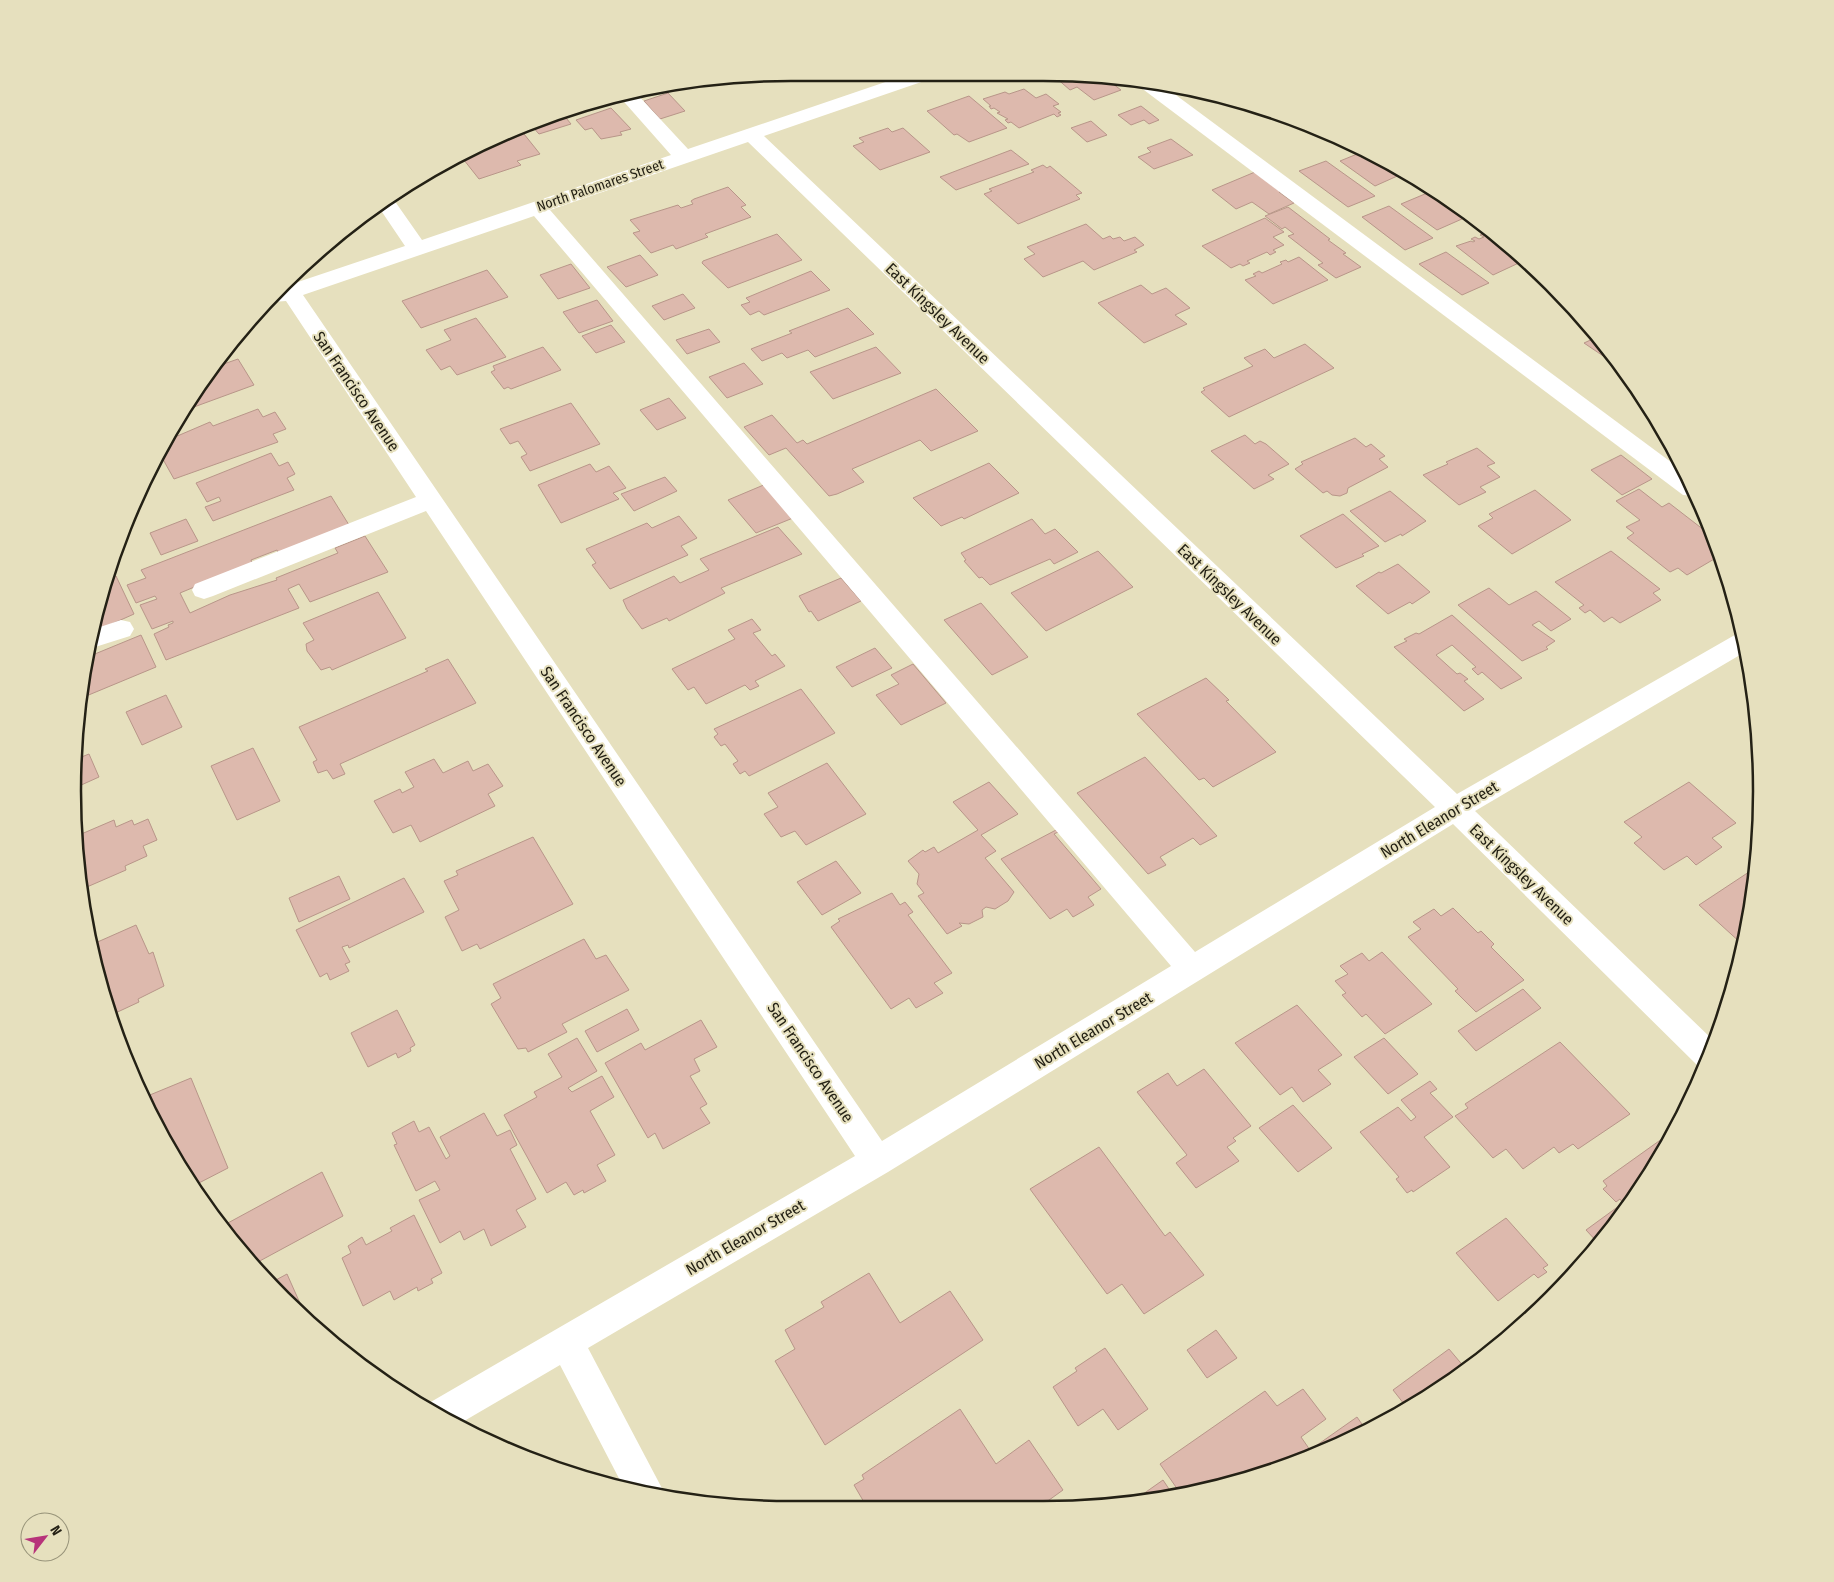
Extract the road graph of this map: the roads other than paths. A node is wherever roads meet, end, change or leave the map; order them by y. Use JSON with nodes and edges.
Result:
{"nodes":[{"id":1,"x":898,"y":81,"type":"edge"},
{"id":2,"x":1158,"y":91,"type":"edge"},
{"id":3,"x":632,"y":100,"type":"edge"},
{"id":4,"x":751,"y":134,"type":"junction"},
{"id":5,"x":684,"y":157,"type":"junction"},
{"id":6,"x":389,"y":207,"type":"edge"},
{"id":7,"x":537,"y":207,"type":"junction"},
{"id":8,"x":417,"y":248,"type":"junction"},
{"id":9,"x":284,"y":294,"type":"edge"},
{"id":10,"x":1683,"y":483,"type":"edge"},
{"id":11,"x":431,"y":500,"type":"junction"},
{"id":12,"x":204,"y":590,"type":"dead end"},
{"id":13,"x":121,"y":629,"type":"dead end"},
{"id":14,"x":98,"y":637,"type":"edge"},
{"id":15,"x":1737,"y":644,"type":"edge"},
{"id":16,"x":1455,"y":809,"type":"junction"},
{"id":17,"x":1192,"y":969,"type":"junction"},
{"id":18,"x":1704,"y":1051,"type":"edge"},
{"id":19,"x":877,"y":1161,"type":"junction"},
{"id":20,"x":566,"y":1341,"type":"junction"},
{"id":21,"x":446,"y":1411,"type":"edge"},
{"id":22,"x":642,"y":1485,"type":"edge"}],
"edges":[{"from":1,"to":4,"type":"street","name":"North Palomares Street"},
{"from":2,"to":10,"type":"street"},
{"from":3,"to":5,"type":"street"},
{"from":4,"to":5,"type":"street","name":"North Palomares Street"},
{"from":4,"to":16,"type":"street","name":"East Kingsley Avenue"},
{"from":5,"to":7,"type":"street","name":"North Palomares Street"},
{"from":6,"to":8,"type":"street"},
{"from":7,"to":8,"type":"street","name":"North Palomares Street"},
{"from":7,"to":17,"type":"street"},
{"from":8,"to":9,"type":"street","name":"North Palomares Street"},
{"from":9,"to":11,"type":"street","name":"San Francisco Avenue"},
{"from":11,"to":12,"type":"street"},
{"from":11,"to":19,"type":"street","name":"San Francisco Avenue"},
{"from":13,"to":14,"type":"street"},
{"from":15,"to":16,"type":"street","name":"North Eleanor Street"},
{"from":16,"to":17,"type":"street","name":"North Eleanor Street"},
{"from":16,"to":18,"type":"street","name":"East Kingsley Avenue"},
{"from":17,"to":19,"type":"street","name":"North Eleanor Street"},
{"from":19,"to":20,"type":"street","name":"North Eleanor Street"},
{"from":20,"to":21,"type":"street","name":"North Eleanor Street"},
{"from":20,"to":22,"type":"street"}]}
